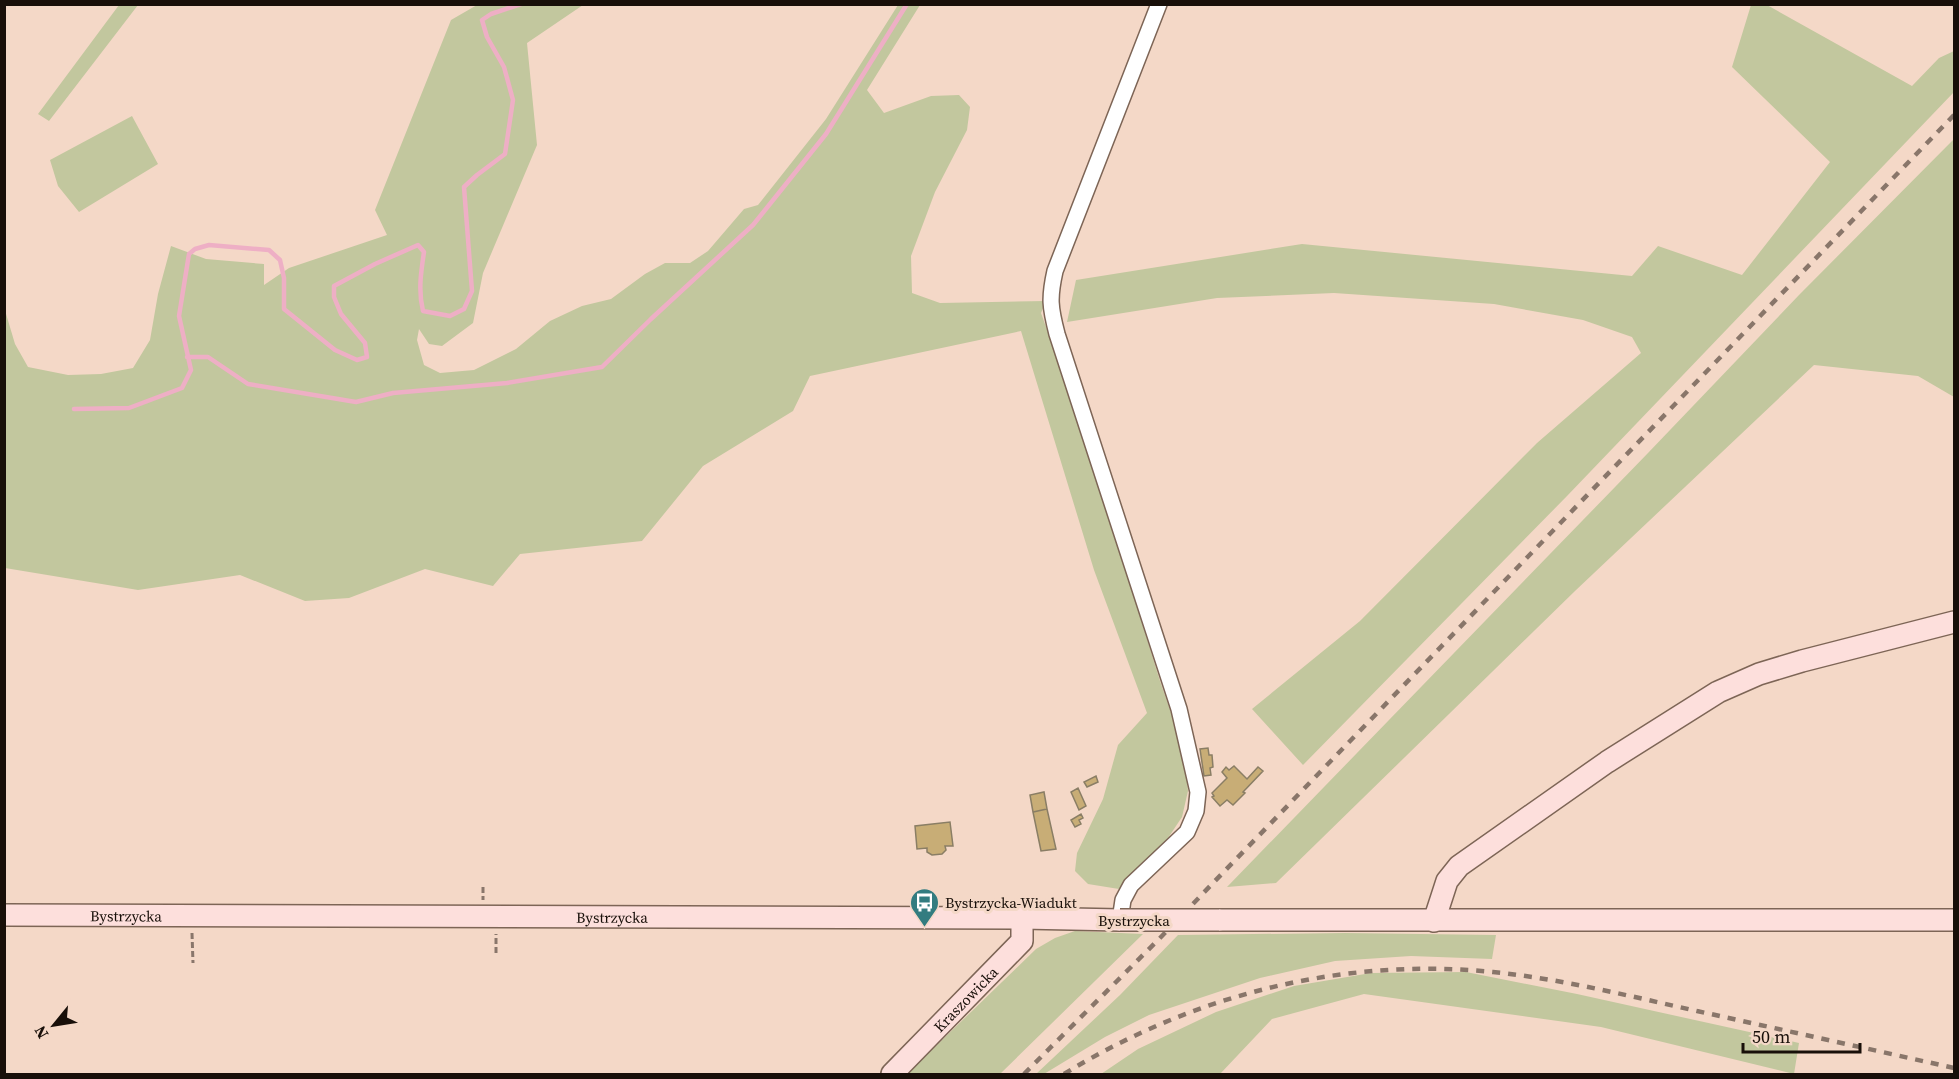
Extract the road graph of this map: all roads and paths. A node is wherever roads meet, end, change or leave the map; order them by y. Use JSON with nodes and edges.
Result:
{"nodes":[{"id":1,"x":1159,"y":4,"type":"edge"},
{"id":2,"x":1954,"y":622,"type":"edge"},
{"id":3,"x":4,"y":915,"type":"edge"},
{"id":4,"x":192,"y":916,"type":"junction"},
{"id":5,"x":1022,"y":918,"type":"junction"},
{"id":6,"x":1120,"y":920,"type":"junction"},
{"id":7,"x":1954,"y":920,"type":"edge"},
{"id":8,"x":1434,"y":921,"type":"junction"},
{"id":9,"x":193,"y":963,"type":"dead end"},
{"id":10,"x":892,"y":1074,"type":"edge"}],
"edges":[{"from":1,"to":6,"type":"street"},
{"from":2,"to":8,"type":"street"},
{"from":3,"to":4,"type":"street","name":"Bystrzycka"},
{"from":4,"to":5,"type":"street","name":"Bystrzycka"},
{"from":4,"to":9,"type":"path"},
{"from":5,"to":6,"type":"street","name":"Bystrzycka"},
{"from":5,"to":10,"type":"street","name":"Kraszowicka"},
{"from":6,"to":8,"type":"street","name":"Bystrzycka","bridge":true},
{"from":7,"to":8,"type":"street","name":"Bystrzycka"}]}
